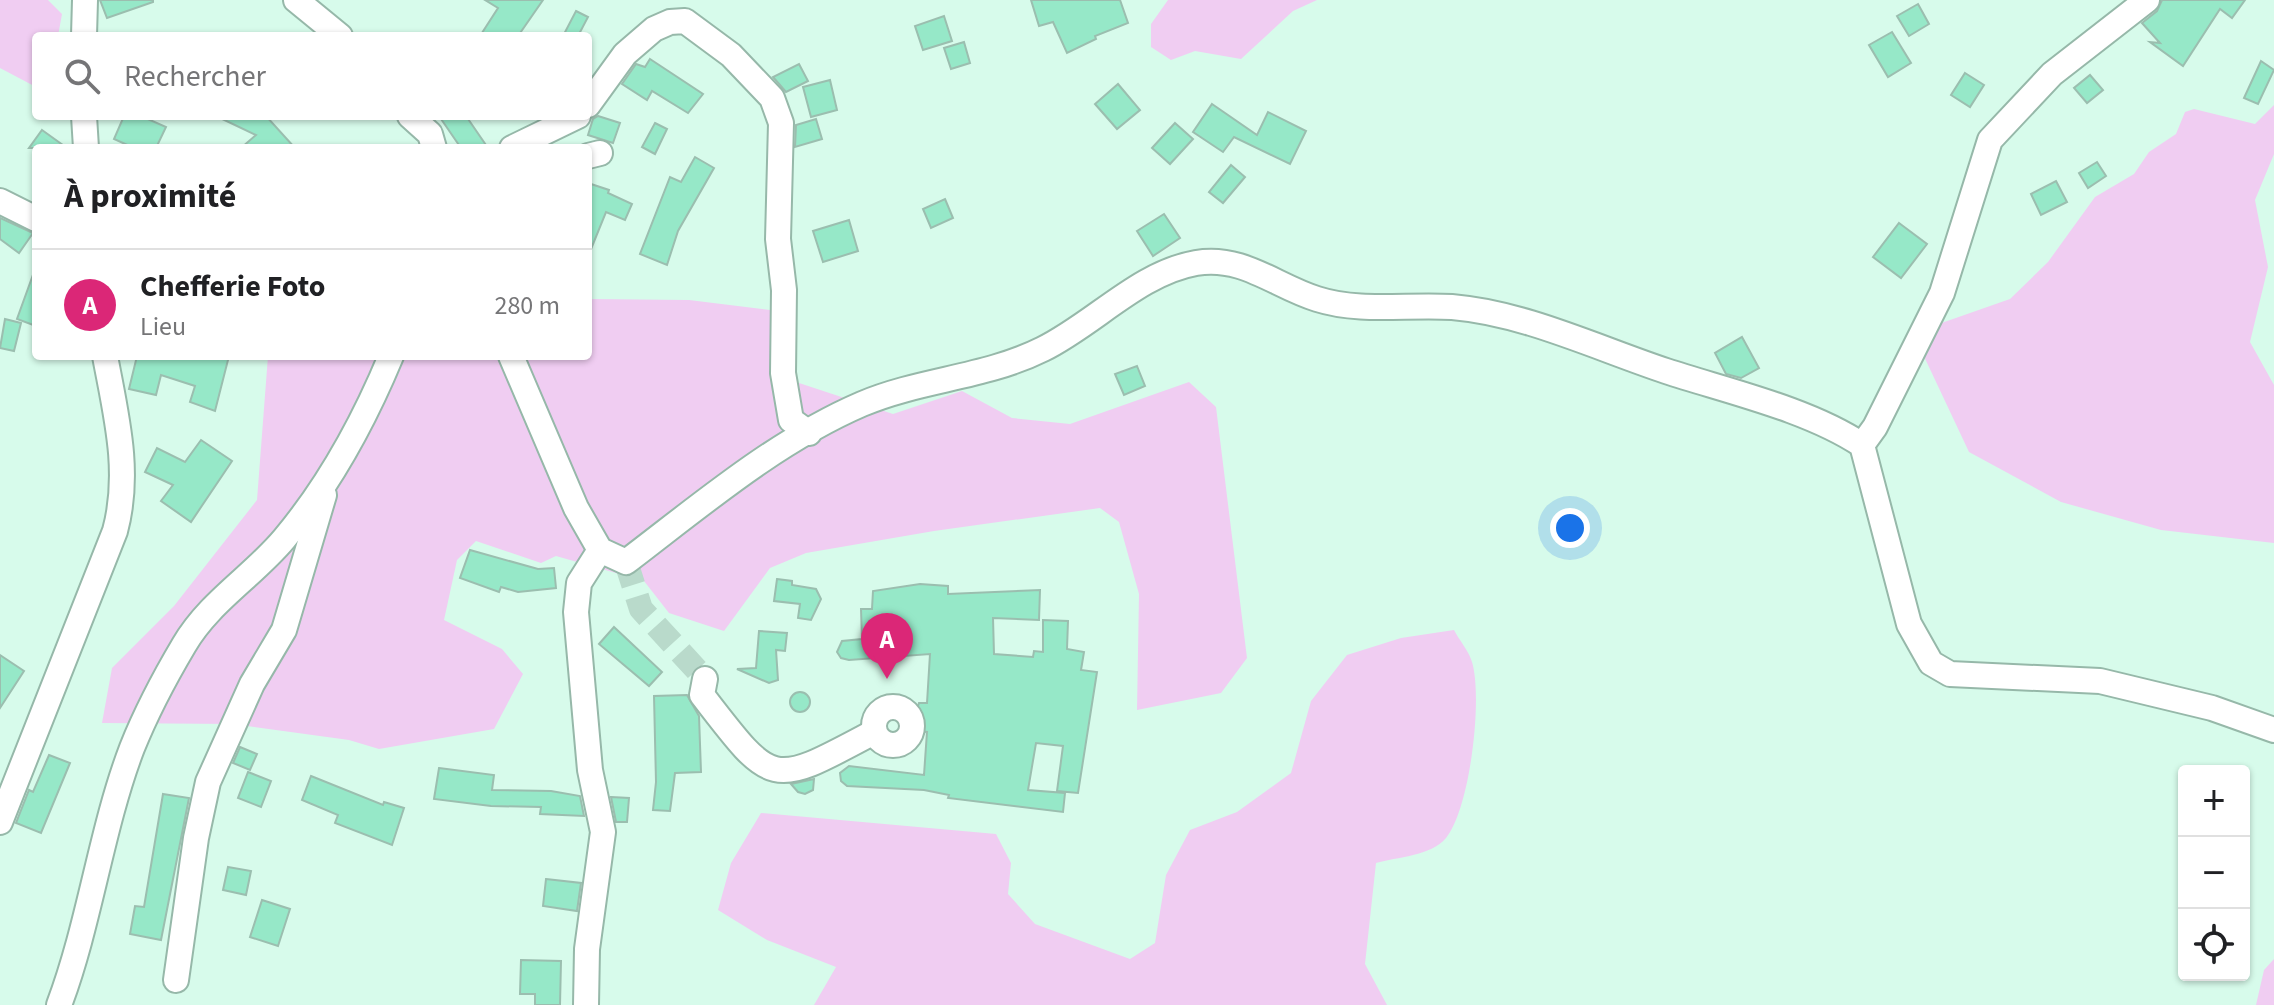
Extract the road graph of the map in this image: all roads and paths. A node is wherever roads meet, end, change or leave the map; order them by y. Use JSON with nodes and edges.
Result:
{"nodes":[{"id":1,"x":85,"y":0,"type":"edge"},
{"id":2,"x":296,"y":0,"type":"edge"},
{"id":3,"x":2147,"y":0,"type":"edge"},
{"id":4,"x":84,"y":32,"type":"edge"},
{"id":5,"x":335,"y":32,"type":"edge"},
{"id":6,"x":592,"y":99,"type":"edge"},
{"id":7,"x":84,"y":120,"type":"edge"},
{"id":8,"x":413,"y":120,"type":"edge"},
{"id":9,"x":570,"y":120,"type":"edge"},
{"id":10,"x":430,"y":143,"type":"edge"},
{"id":11,"x":86,"y":144,"type":"edge"},
{"id":12,"x":520,"y":144,"type":"edge"},
{"id":13,"x":0,"y":201,"type":"edge"},
{"id":14,"x":32,"y":217,"type":"edge"},
{"id":15,"x":106,"y":360,"type":"edge"},
{"id":16,"x":389,"y":360,"type":"edge"},
{"id":17,"x":513,"y":360,"type":"edge"},
{"id":18,"x":809,"y":433,"type":"junction"},
{"id":19,"x":1862,"y":445,"type":"junction"},
{"id":20,"x":328,"y":481,"type":"junction"},
{"id":21,"x":600,"y":550,"type":"junction"},
{"id":22,"x":705,"y":679,"type":"tunnel mouth"},
{"id":23,"x":2274,"y":730,"type":"edge"},
{"id":24,"x":874,"y":732,"type":"dead end"},
{"id":25,"x":0,"y":822,"type":"edge"},
{"id":26,"x":176,"y":980,"type":"dead end"},
{"id":27,"x":59,"y":1005,"type":"edge"},
{"id":28,"x":586,"y":1005,"type":"edge"}],
"edges":[{"from":1,"to":4,"type":"street"},
{"from":2,"to":5,"type":"street"},
{"from":3,"to":19,"type":"street"},
{"from":6,"to":18,"type":"street"},
{"from":7,"to":11,"type":"street"},
{"from":8,"to":10,"type":"street"},
{"from":9,"to":12,"type":"street"},
{"from":13,"to":14,"type":"street"},
{"from":15,"to":25,"type":"street"},
{"from":16,"to":20,"type":"street"},
{"from":17,"to":21,"type":"street"},
{"from":18,"to":19,"type":"street"},
{"from":18,"to":21,"type":"street"},
{"from":19,"to":23,"type":"street"},
{"from":20,"to":26,"type":"street"},
{"from":20,"to":27,"type":"street"},
{"from":21,"to":28,"type":"street"},
{"from":22,"to":24,"type":"street"}]}
